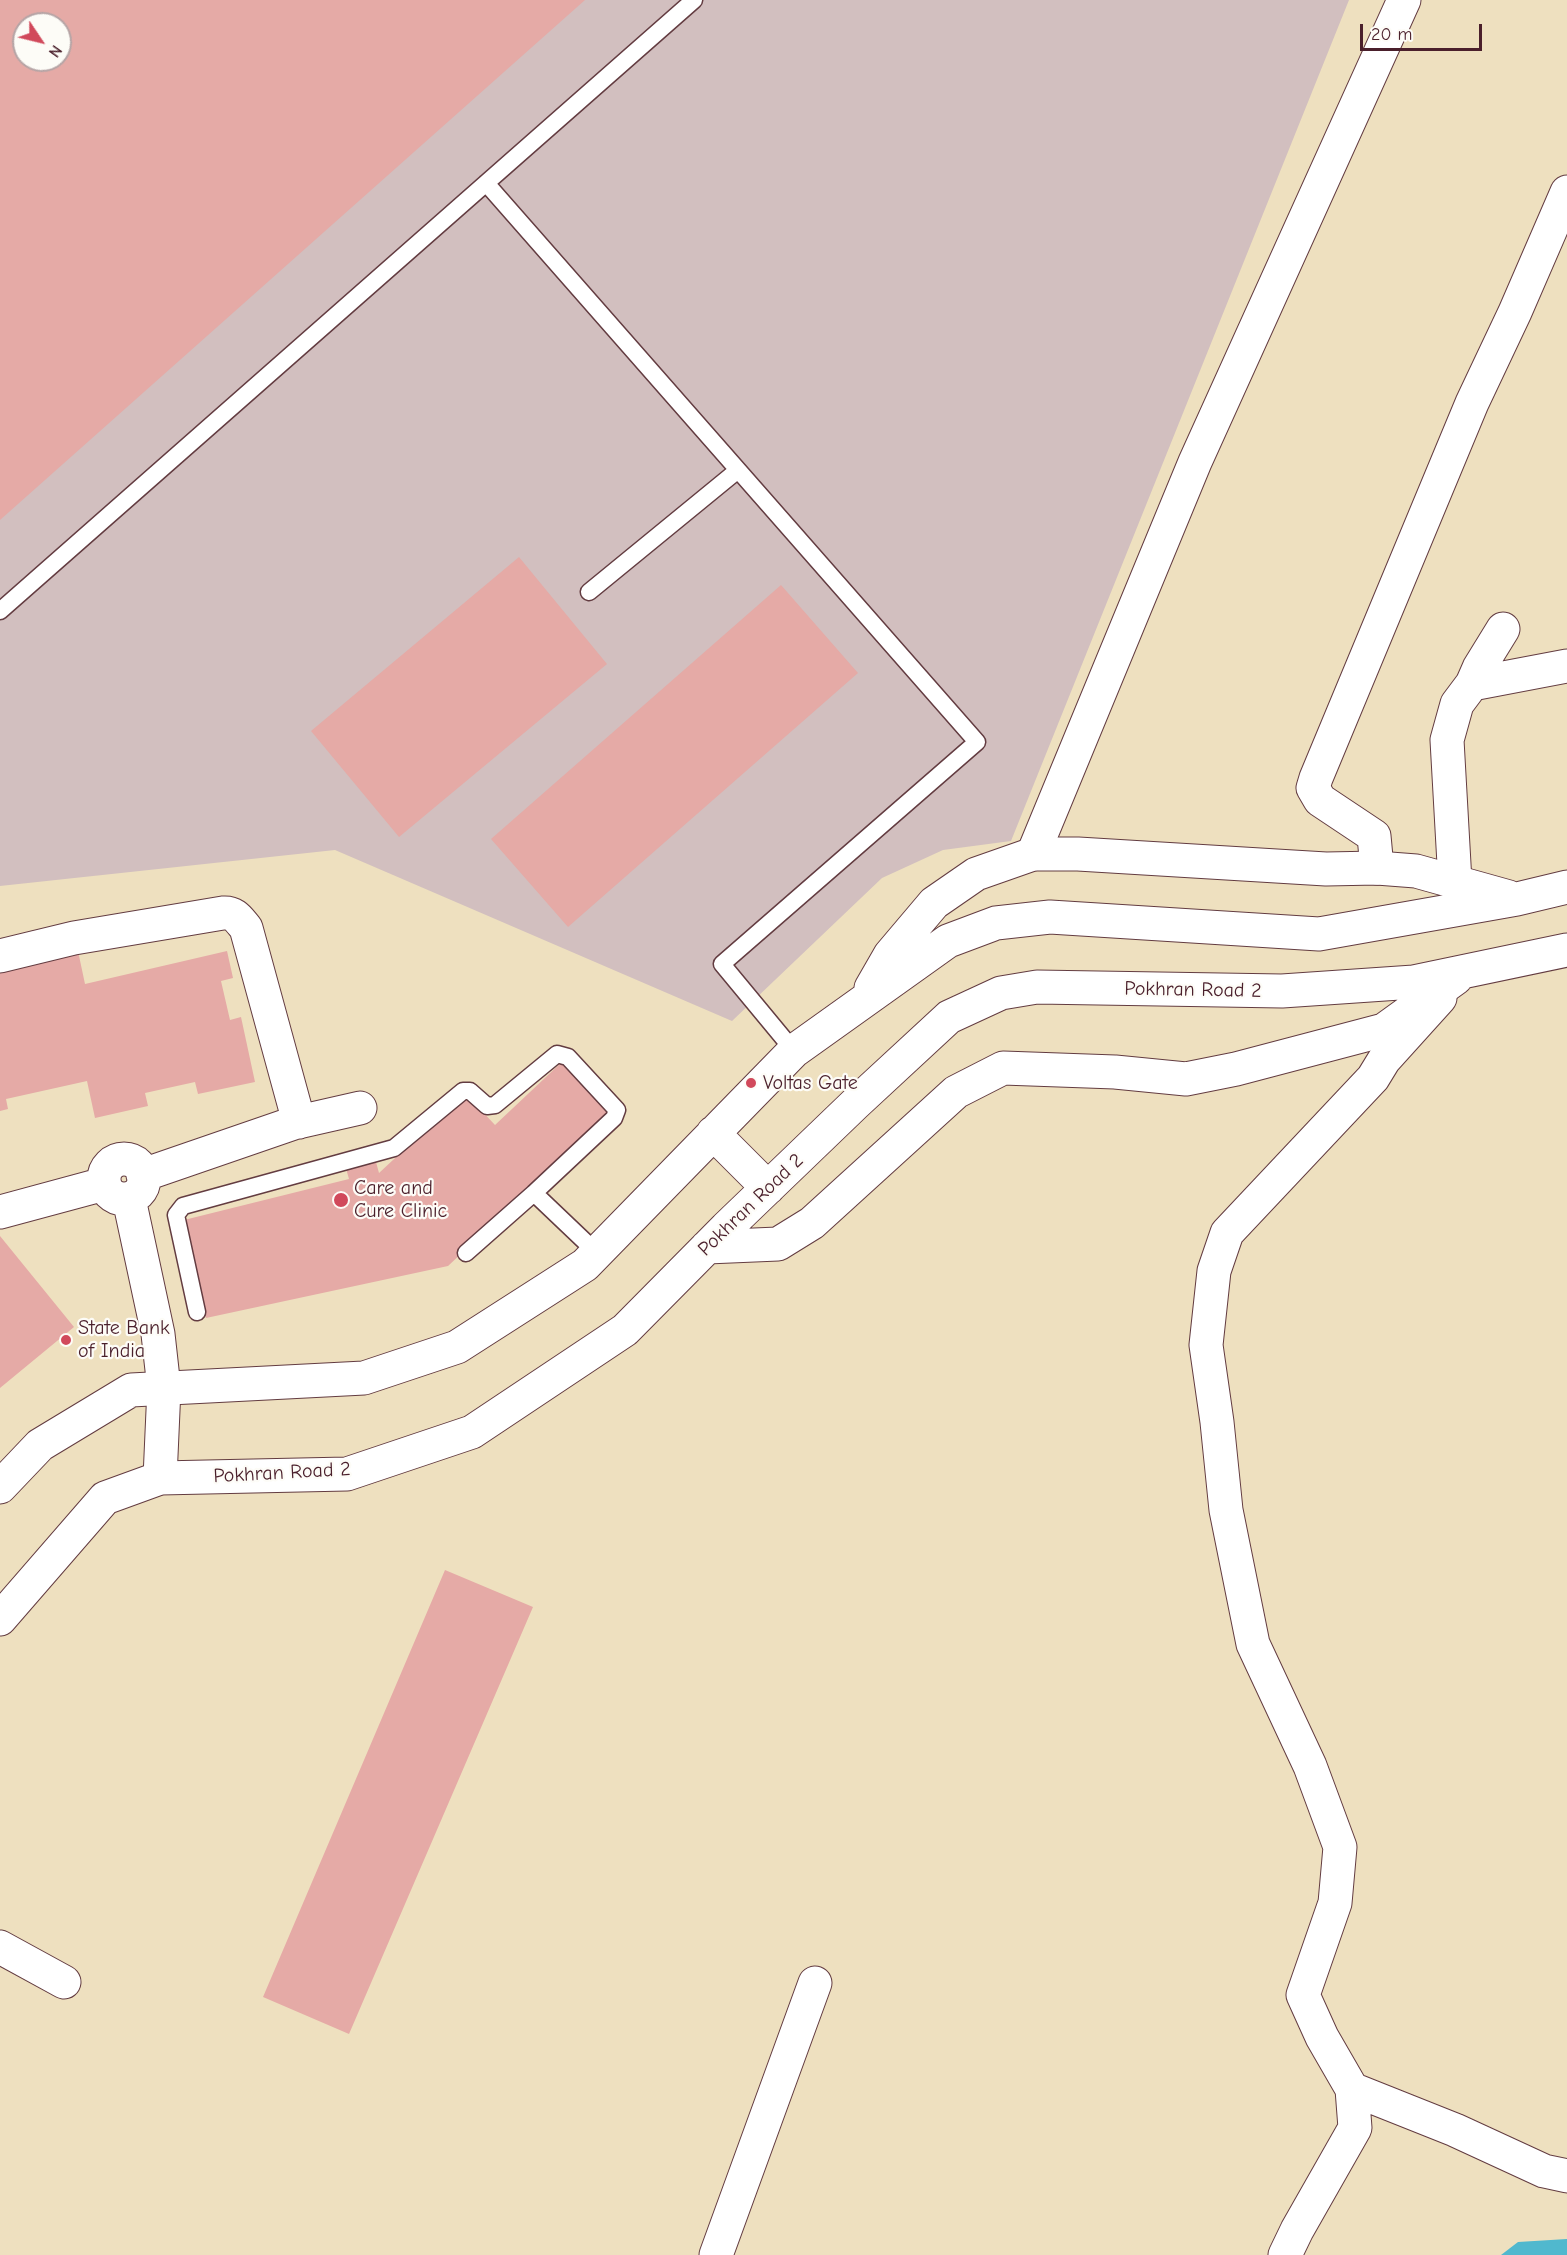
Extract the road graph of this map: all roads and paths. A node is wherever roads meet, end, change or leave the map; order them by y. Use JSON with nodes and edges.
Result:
{"nodes":[{"id":1,"x":694,"y":0,"type":"edge"},
{"id":2,"x":1404,"y":0,"type":"edge"},
{"id":3,"x":486,"y":183,"type":"junction"},
{"id":4,"x":1567,"y":192,"type":"edge"},
{"id":5,"x":738,"y":470,"type":"junction"},
{"id":6,"x":589,"y":592,"type":"dead end"},
{"id":7,"x":0,"y":611,"type":"edge"},
{"id":8,"x":1503,"y":629,"type":"dead end"},
{"id":9,"x":1567,"y":666,"type":"edge"},
{"id":10,"x":1472,"y":684,"type":"junction"},
{"id":11,"x":1033,"y":854,"type":"junction"},
{"id":12,"x":1377,"y":868,"type":"junction"},
{"id":13,"x":1455,"y":882,"type":"junction"},
{"id":14,"x":1567,"y":887,"type":"edge"},
{"id":15,"x":1517,"y":899,"type":"junction"},
{"id":16,"x":1567,"y":951,"type":"edge"},
{"id":17,"x":0,"y":956,"type":"edge"},
{"id":18,"x":1466,"y":970,"type":"junction"},
{"id":19,"x":864,"y":1000,"type":"junction"},
{"id":20,"x":794,"y":1051,"type":"junction"},
{"id":21,"x":360,"y":1108,"type":"dead end"},
{"id":22,"x":299,"y":1122,"type":"junction"},
{"id":23,"x":713,"y":1133,"type":"junction"},
{"id":24,"x":125,"y":1186,"type":"junction"},
{"id":25,"x":768,"y":1188,"type":"junction"},
{"id":26,"x":534,"y":1193,"type":"junction"},
{"id":27,"x":0,"y":1212,"type":"edge"},
{"id":28,"x":707,"y":1248,"type":"junction"},
{"id":29,"x":466,"y":1253,"type":"dead end"},
{"id":30,"x":597,"y":1253,"type":"junction"},
{"id":31,"x":197,"y":1312,"type":"dead end"},
{"id":32,"x":164,"y":1388,"type":"junction"},
{"id":33,"x":160,"y":1478,"type":"junction"},
{"id":34,"x":0,"y":1488,"type":"edge"},
{"id":35,"x":0,"y":1619,"type":"edge"},
{"id":36,"x":0,"y":1947,"type":"edge"},
{"id":37,"x":64,"y":1982,"type":"dead end"},
{"id":38,"x":815,"y":1983,"type":"dead end"},
{"id":39,"x":1352,"y":2089,"type":"junction"},
{"id":40,"x":1567,"y":2176,"type":"edge"},
{"id":41,"x":716,"y":2255,"type":"edge"},
{"id":42,"x":1285,"y":2255,"type":"edge"}],
"edges":[{"from":1,"to":3,"type":"lane"},
{"from":2,"to":11,"type":"main road"},
{"from":3,"to":5,"type":"lane"},
{"from":3,"to":7,"type":"lane"},
{"from":4,"to":12,"type":"main road"},
{"from":5,"to":6,"type":"lane"},
{"from":5,"to":20,"type":"lane"},
{"from":8,"to":10,"type":"main road"},
{"from":9,"to":10,"type":"main road"},
{"from":10,"to":13,"type":"main road"},
{"from":11,"to":12,"type":"main road"},
{"from":11,"to":19,"type":"main road"},
{"from":12,"to":13,"type":"main road"},
{"from":13,"to":15,"type":"main road"},
{"from":14,"to":15,"type":"main road"},
{"from":15,"to":19,"type":"main road"},
{"from":16,"to":18,"type":"main road","name":"Pokhran Road 2"},
{"from":17,"to":22,"type":"main road"},
{"from":18,"to":25,"type":"main road","name":"Pokhran Road 2"},
{"from":18,"to":28,"type":"main road"},
{"from":18,"to":39,"type":"main road"},
{"from":19,"to":20,"type":"main road"},
{"from":20,"to":23,"type":"main road"},
{"from":21,"to":22,"type":"main road"},
{"from":22,"to":24,"type":"main road"},
{"from":23,"to":25,"type":"main road"},
{"from":23,"to":30,"type":"main road"},
{"from":24,"to":27,"type":"main road"},
{"from":24,"to":32,"type":"main road"},
{"from":25,"to":28,"type":"main road","name":"Pokhran Road 2"},
{"from":26,"to":29,"type":"lane"},
{"from":26,"to":30,"type":"lane"},
{"from":26,"to":31,"type":"lane"},
{"from":28,"to":33,"type":"main road","name":"Pokhran Road 2"},
{"from":30,"to":32,"type":"main road"},
{"from":32,"to":33,"type":"main road"},
{"from":32,"to":34,"type":"main road"},
{"from":33,"to":35,"type":"main road","name":"Pokhran Road 2"},
{"from":36,"to":37,"type":"main road"},
{"from":38,"to":41,"type":"main road"},
{"from":39,"to":40,"type":"main road"},
{"from":39,"to":42,"type":"main road"}]}
